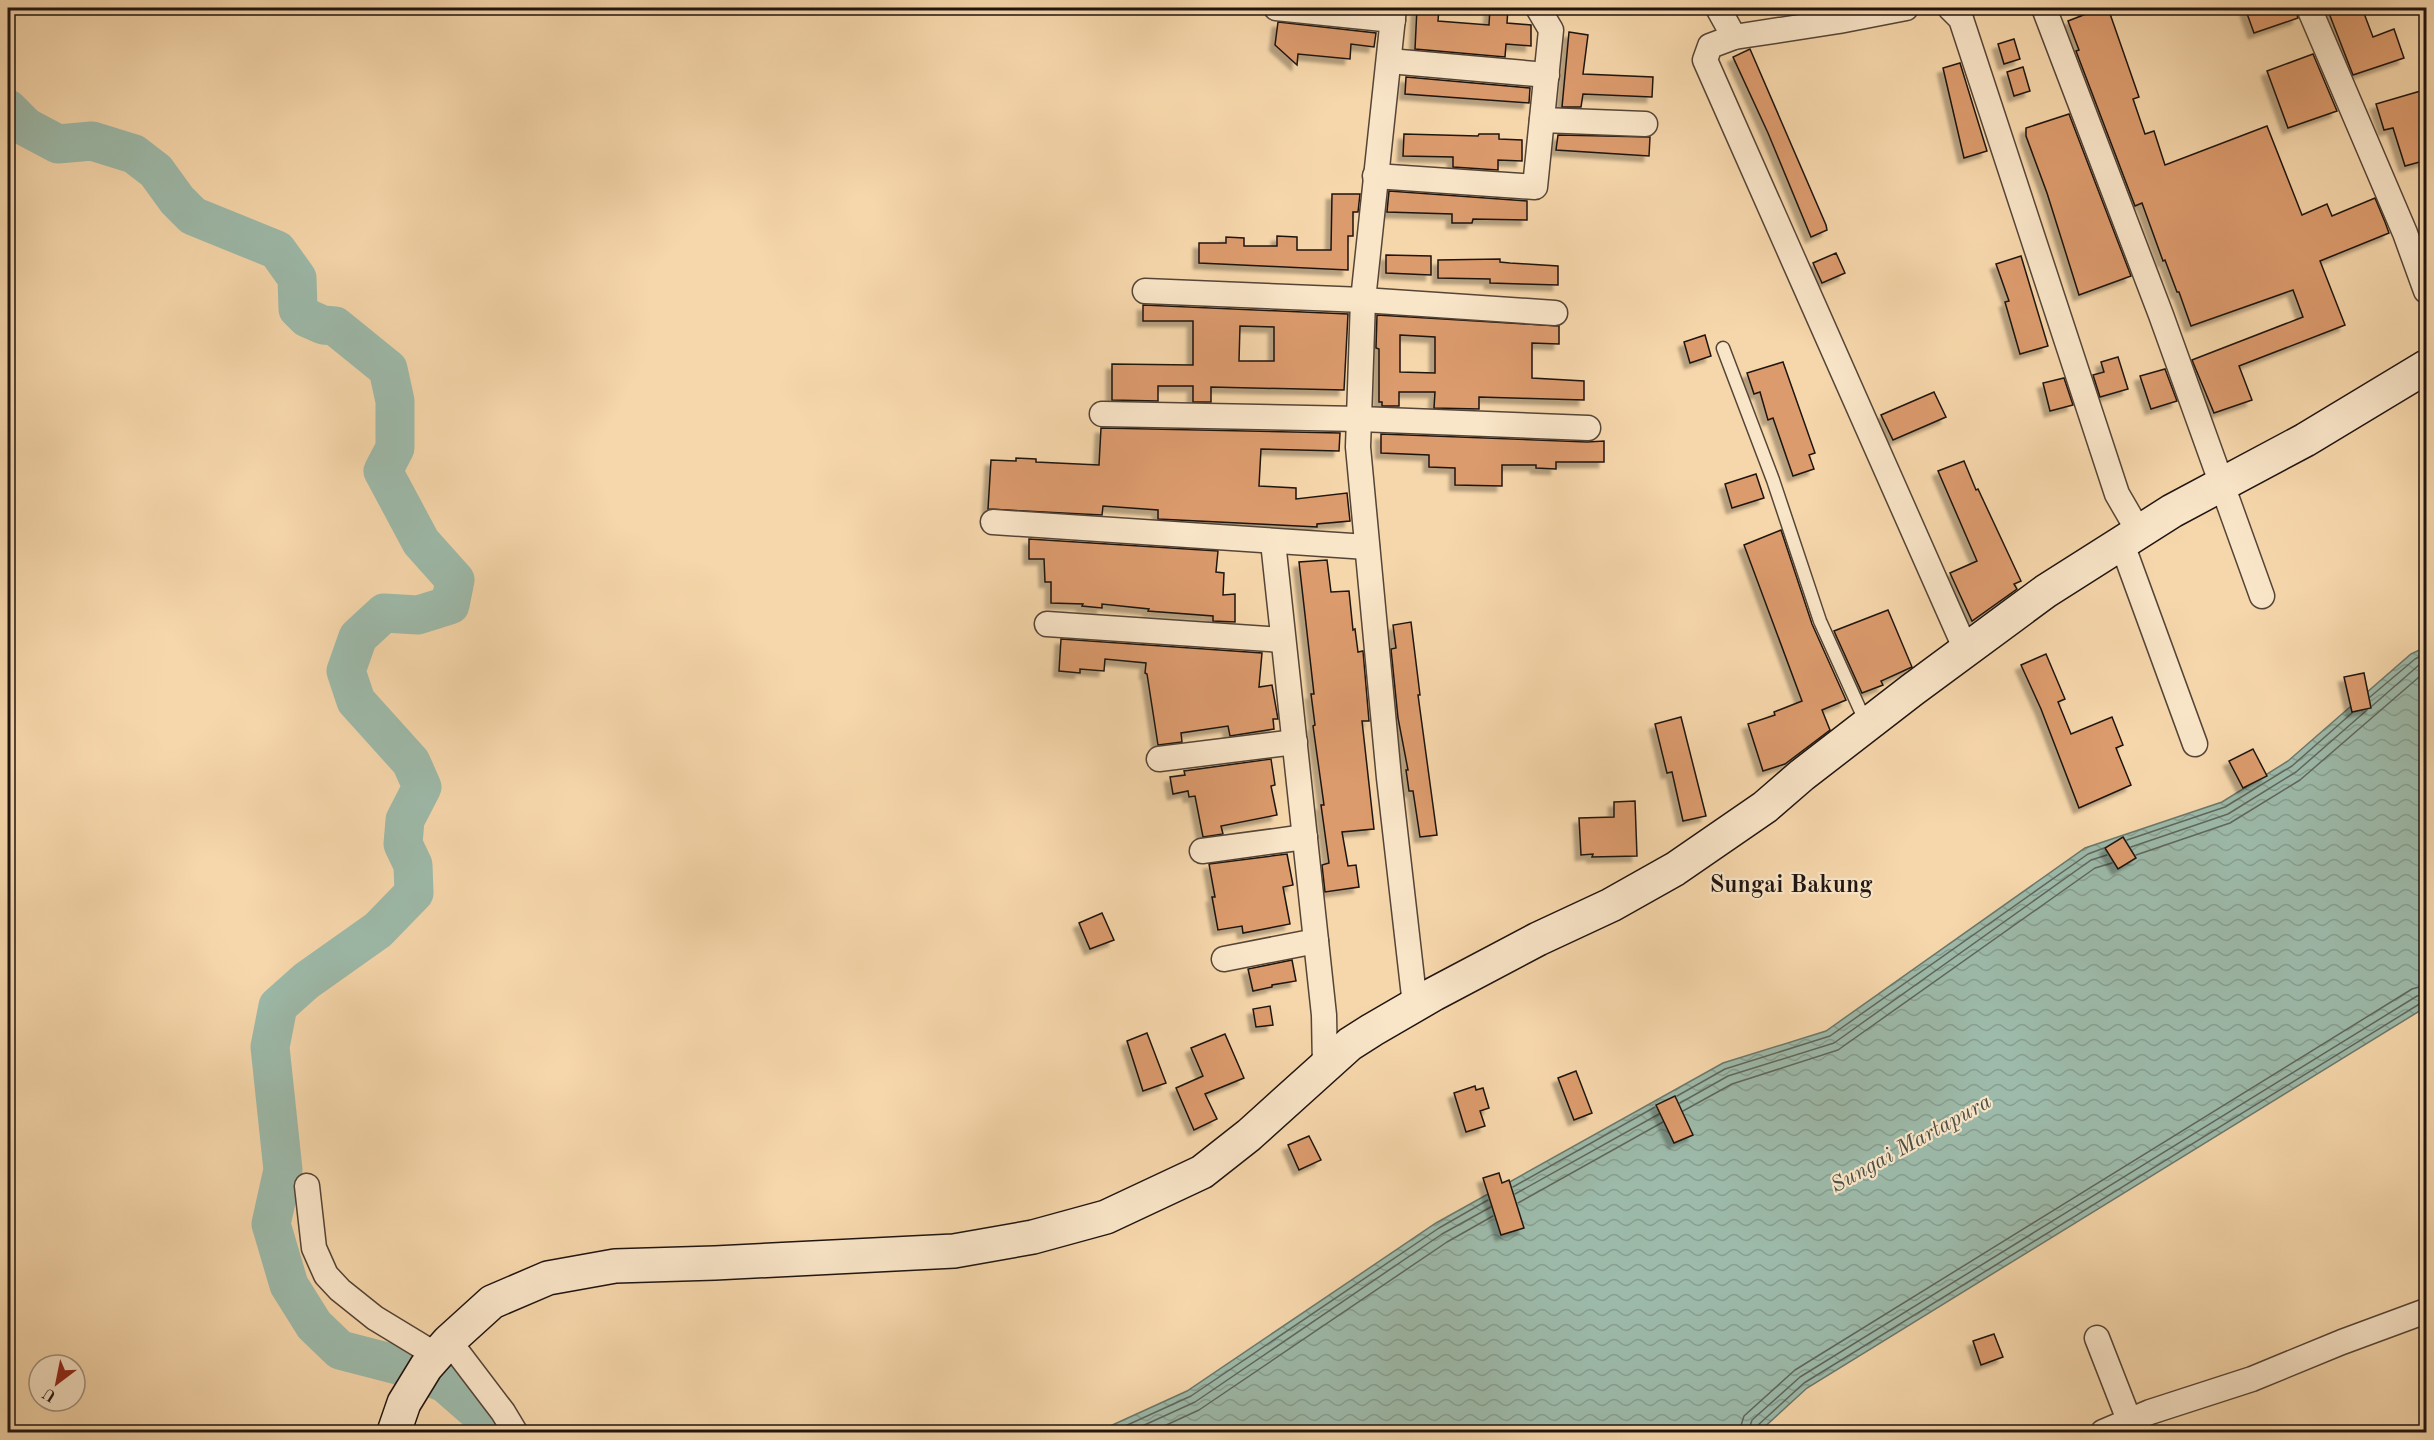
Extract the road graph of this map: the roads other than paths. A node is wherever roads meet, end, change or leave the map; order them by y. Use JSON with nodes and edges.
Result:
{"nodes":[{"id":1,"x":1276,"y":8,"type":"edge"},
{"id":2,"x":1538,"y":8,"type":"edge"},
{"id":3,"x":1718,"y":8,"type":"edge"},
{"id":4,"x":1906,"y":8,"type":"edge"},
{"id":5,"x":1950,"y":8,"type":"edge"},
{"id":6,"x":2044,"y":8,"type":"edge"},
{"id":7,"x":2309,"y":8,"type":"edge"},
{"id":8,"x":1393,"y":14,"type":"edge"},
{"id":9,"x":1835,"y":14,"type":"edge"},
{"id":10,"x":1734,"y":37,"type":"junction"},
{"id":11,"x":1389,"y":61,"type":"junction"},
{"id":12,"x":1547,"y":75,"type":"junction"},
{"id":13,"x":1542,"y":120,"type":"junction"},
{"id":14,"x":1645,"y":124,"type":"dead end"},
{"id":15,"x":1375,"y":176,"type":"junction"},
{"id":16,"x":1145,"y":291,"type":"dead end"},
{"id":17,"x":2427,"y":291,"type":"edge"},
{"id":18,"x":1363,"y":300,"type":"junction"},
{"id":19,"x":1556,"y":312,"type":"dead end"},
{"id":20,"x":1723,"y":348,"type":"dead end"},
{"id":21,"x":2427,"y":367,"type":"edge"},
{"id":22,"x":1102,"y":414,"type":"dead end"},
{"id":23,"x":1359,"y":419,"type":"junction"},
{"id":24,"x":1588,"y":428,"type":"dead end"},
{"id":25,"x":2223,"y":483,"type":"junction"},
{"id":26,"x":993,"y":522,"type":"dead end"},
{"id":27,"x":2131,"y":538,"type":"junction"},
{"id":28,"x":1273,"y":542,"type":"junction"},
{"id":29,"x":1367,"y":547,"type":"junction"},
{"id":30,"x":2262,"y":596,"type":"dead end"},
{"id":31,"x":1047,"y":624,"type":"dead end"},
{"id":32,"x":1283,"y":640,"type":"junction"},
{"id":33,"x":1966,"y":650,"type":"junction"},
{"id":34,"x":1868,"y":726,"type":"junction"},
{"id":35,"x":1294,"y":742,"type":"junction"},
{"id":36,"x":2195,"y":744,"type":"dead end"},
{"id":37,"x":1159,"y":759,"type":"dead end"},
{"id":38,"x":1305,"y":837,"type":"junction"},
{"id":39,"x":1203,"y":851,"type":"dead end"},
{"id":40,"x":1316,"y":941,"type":"junction"},
{"id":41,"x":1224,"y":959,"type":"dead end"},
{"id":42,"x":1415,"y":1005,"type":"junction"},
{"id":43,"x":1325,"y":1067,"type":"junction"},
{"id":44,"x":306,"y":1186,"type":"dead end"},
{"id":45,"x":2427,"y":1311,"type":"edge"},
{"id":46,"x":2097,"y":1338,"type":"dead end"},
{"id":47,"x":437,"y":1354,"type":"junction"},
{"id":48,"x":399,"y":1418,"type":"edge"},
{"id":49,"x":2128,"y":1420,"type":"junction"},
{"id":50,"x":515,"y":1432,"type":"edge"},
{"id":51,"x":2103,"y":1432,"type":"edge"}],
"edges":[{"from":1,"to":8,"type":"street"},
{"from":2,"to":12,"type":"street"},
{"from":3,"to":10,"type":"street"},
{"from":4,"to":9,"type":"street"},
{"from":5,"to":27,"type":"street"},
{"from":6,"to":25,"type":"street"},
{"from":7,"to":17,"type":"street"},
{"from":8,"to":11,"type":"street"},
{"from":9,"to":10,"type":"street"},
{"from":10,"to":33,"type":"street"},
{"from":11,"to":12,"type":"street"},
{"from":11,"to":15,"type":"street"},
{"from":12,"to":13,"type":"street"},
{"from":13,"to":14,"type":"street"},
{"from":13,"to":15,"type":"street"},
{"from":15,"to":18,"type":"street"},
{"from":16,"to":18,"type":"street"},
{"from":18,"to":19,"type":"street"},
{"from":18,"to":23,"type":"street"},
{"from":20,"to":34,"type":"lane"},
{"from":21,"to":25,"type":"street"},
{"from":22,"to":23,"type":"street"},
{"from":23,"to":24,"type":"street"},
{"from":23,"to":29,"type":"street"},
{"from":25,"to":27,"type":"street"},
{"from":25,"to":30,"type":"street"},
{"from":26,"to":28,"type":"street"},
{"from":27,"to":33,"type":"street"},
{"from":27,"to":36,"type":"street"},
{"from":28,"to":29,"type":"street"},
{"from":28,"to":32,"type":"street"},
{"from":29,"to":42,"type":"street"},
{"from":31,"to":32,"type":"street"},
{"from":32,"to":35,"type":"street"},
{"from":33,"to":34,"type":"street"},
{"from":34,"to":42,"type":"street"},
{"from":35,"to":37,"type":"street"},
{"from":35,"to":38,"type":"street"},
{"from":38,"to":39,"type":"street"},
{"from":38,"to":40,"type":"street"},
{"from":40,"to":41,"type":"street"},
{"from":40,"to":43,"type":"street"},
{"from":42,"to":43,"type":"street"},
{"from":43,"to":47,"type":"street"},
{"from":44,"to":47,"type":"street"},
{"from":45,"to":49,"type":"street"},
{"from":46,"to":49,"type":"street"},
{"from":47,"to":48,"type":"street"},
{"from":47,"to":50,"type":"street"},
{"from":49,"to":51,"type":"street"}]}
